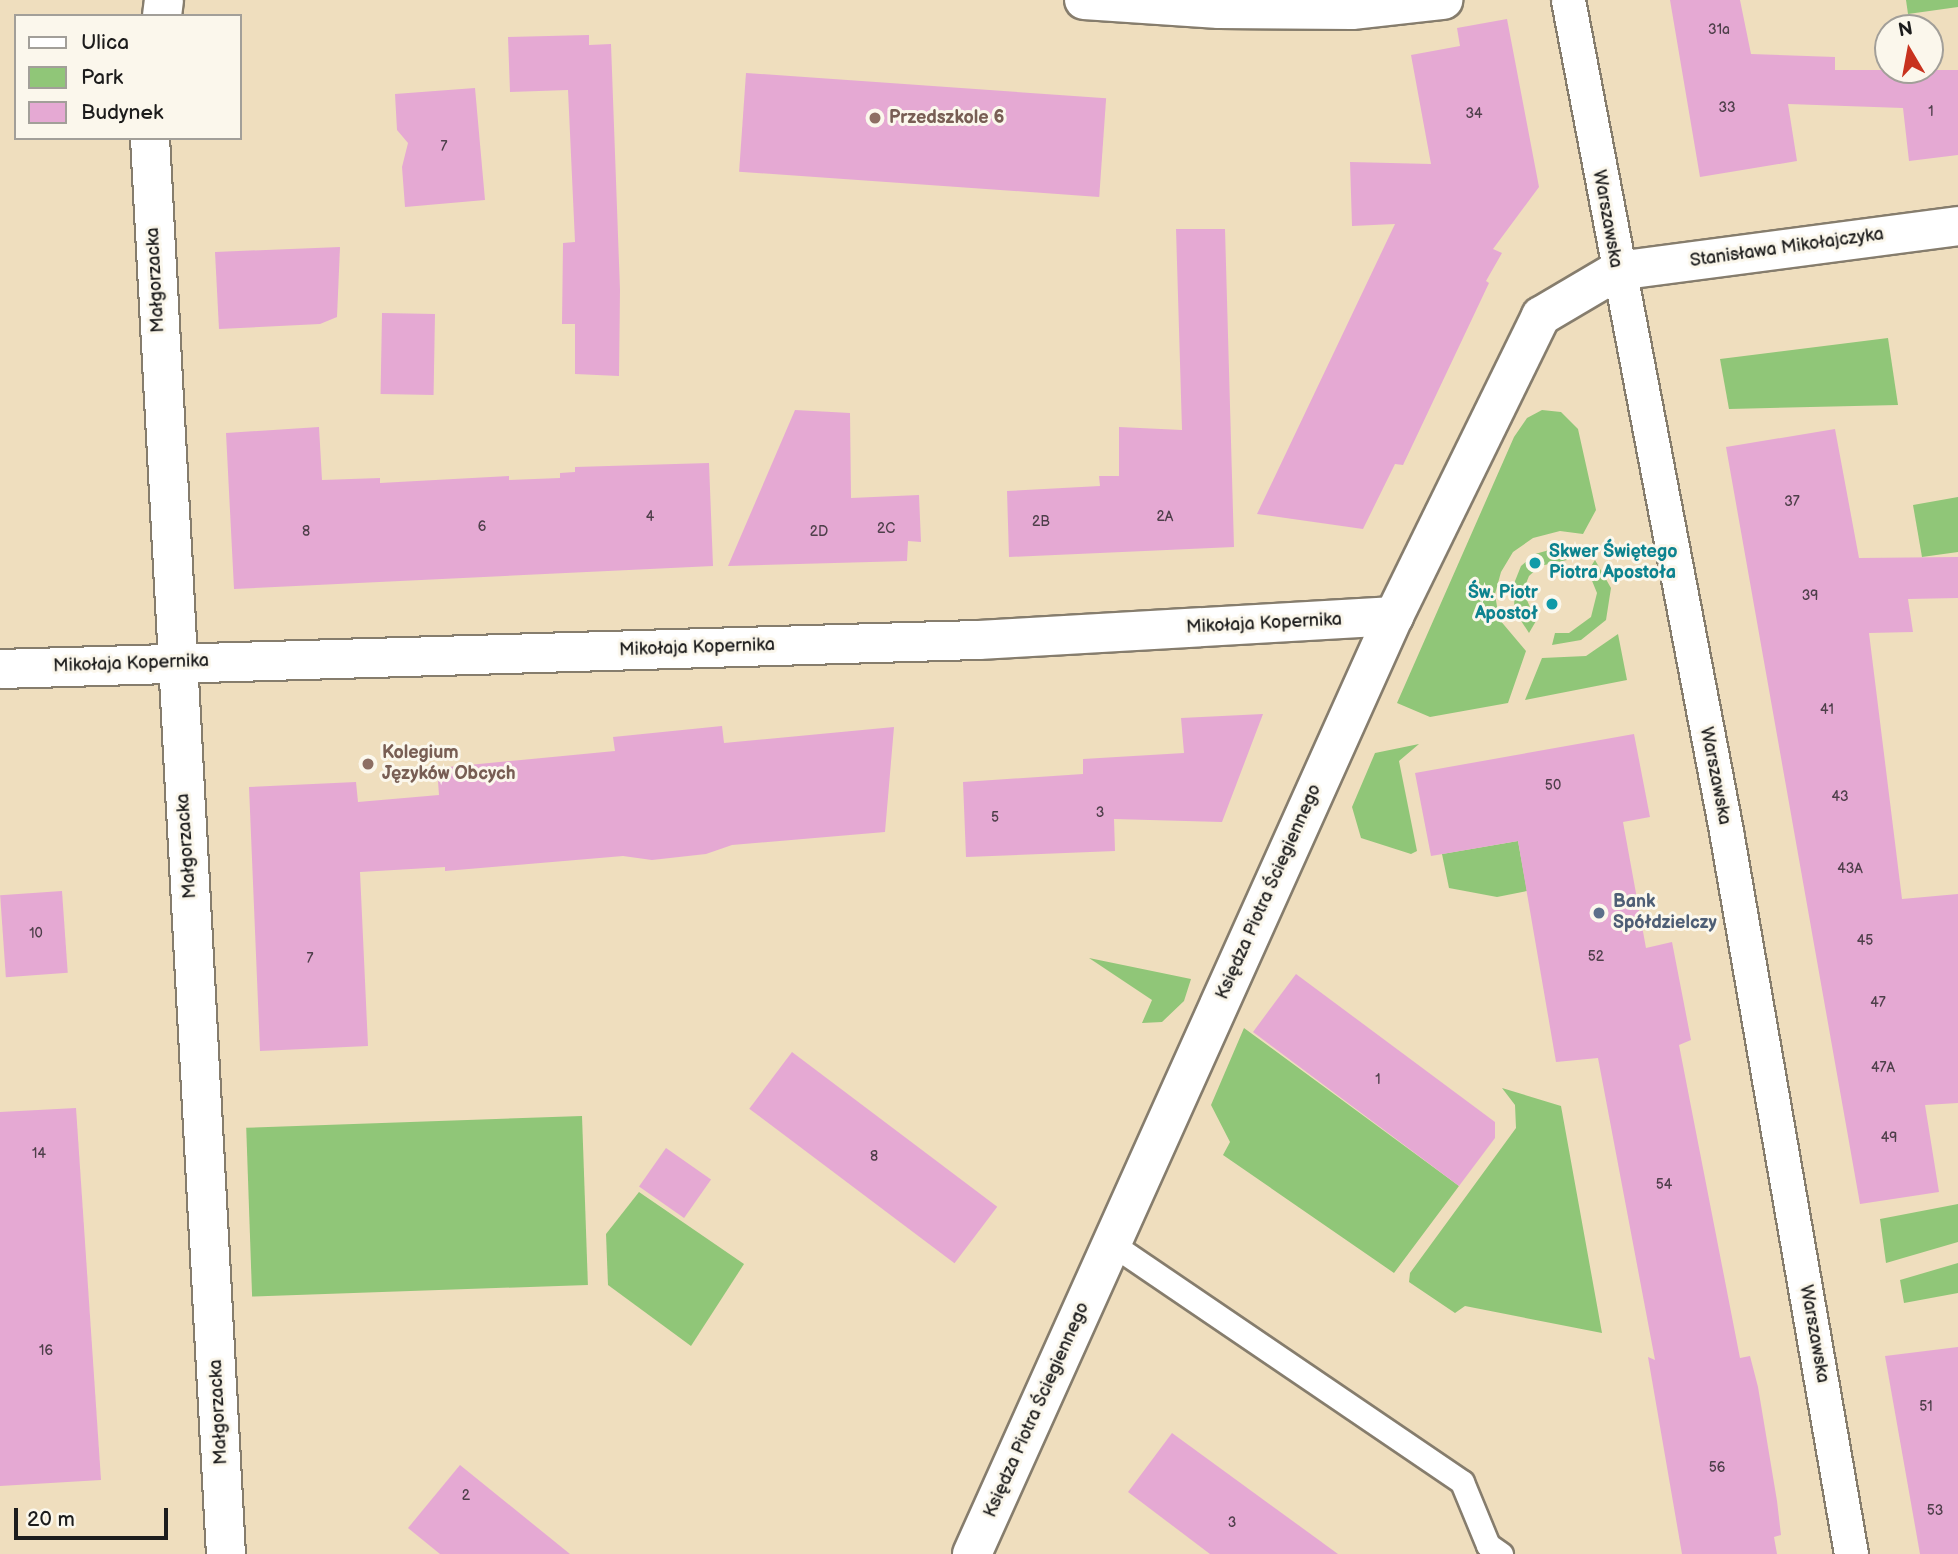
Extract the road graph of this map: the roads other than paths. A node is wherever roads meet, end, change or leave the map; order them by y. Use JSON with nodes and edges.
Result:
{"nodes":[{"id":1,"x":1084,"y":0,"type":"edge"},
{"id":2,"x":1443,"y":0,"type":"edge"},
{"id":3,"x":1568,"y":0,"type":"edge"},
{"id":4,"x":150,"y":140,"type":"edge"},
{"id":5,"x":1958,"y":226,"type":"edge"},
{"id":6,"x":1617,"y":271,"type":"junction"},
{"id":7,"x":1394,"y":616,"type":"junction"},
{"id":8,"x":174,"y":662,"type":"junction"},
{"id":9,"x":0,"y":669,"type":"edge"},
{"id":10,"x":1112,"y":1244,"type":"junction"},
{"id":11,"x":226,"y":1554,"type":"edge"},
{"id":12,"x":972,"y":1554,"type":"edge"},
{"id":13,"x":1501,"y":1554,"type":"edge"},
{"id":14,"x":1852,"y":1554,"type":"edge"}],
"edges":[{"from":1,"to":2,"type":"street"},
{"from":3,"to":6,"type":"street","name":"Warszawska"},
{"from":4,"to":8,"type":"street","name":"Małgorzacka"},
{"from":5,"to":6,"type":"street","name":"Stanisława Mikołajczyka"},
{"from":6,"to":7,"type":"street","name":"Księdza Piotra Ściegiennego"},
{"from":6,"to":14,"type":"street","name":"Warszawska"},
{"from":7,"to":8,"type":"street","name":"Mikołaja Kopernika"},
{"from":7,"to":10,"type":"street","name":"Księdza Piotra Ściegiennego"},
{"from":8,"to":9,"type":"street","name":"Mikołaja Kopernika"},
{"from":8,"to":11,"type":"street","name":"Małgorzacka"},
{"from":10,"to":12,"type":"street","name":"Księdza Piotra Ściegiennego"},
{"from":10,"to":13,"type":"lane"}]}
